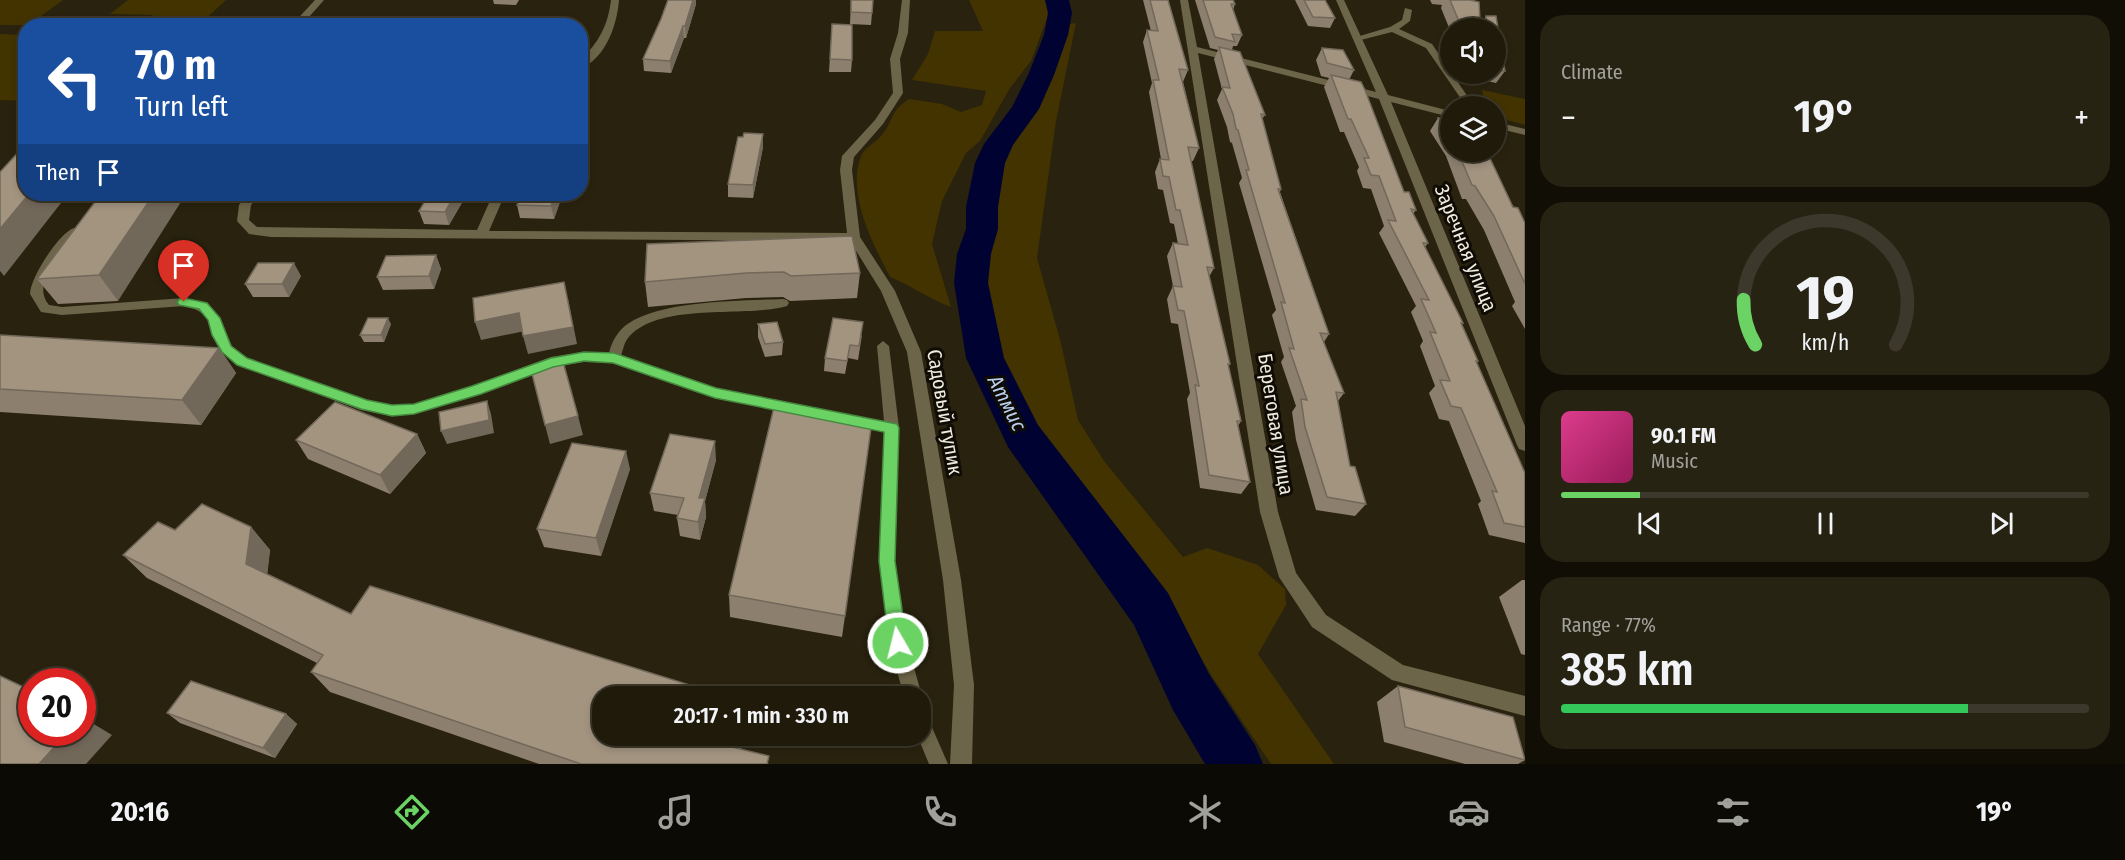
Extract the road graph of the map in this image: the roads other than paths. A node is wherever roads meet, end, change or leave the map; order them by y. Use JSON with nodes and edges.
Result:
{"nodes":[{"id":1,"x":320,"y":0,"type":"edge"},
{"id":2,"x":615,"y":0,"type":"edge"},
{"id":3,"x":906,"y":0,"type":"edge"},
{"id":4,"x":1184,"y":0,"type":"edge"},
{"id":5,"x":1340,"y":0,"type":"edge"},
{"id":6,"x":1408,"y":10,"type":"dead end"},
{"id":7,"x":303,"y":18,"type":"edge"},
{"id":8,"x":1392,"y":29,"type":"junction"},
{"id":9,"x":1357,"y":38,"type":"junction"},
{"id":10,"x":1193,"y":49,"type":"junction"},
{"id":11,"x":588,"y":59,"type":"edge"},
{"id":12,"x":1462,"y":96,"type":"edge"},
{"id":13,"x":1384,"y":98,"type":"junction"},
{"id":14,"x":1440,"y":112,"type":"edge"},
{"id":15,"x":1506,"y":127,"type":"edge"},
{"id":16,"x":1525,"y":132,"type":"edge"},
{"id":17,"x":248,"y":201,"type":"edge"},
{"id":18,"x":496,"y":201,"type":"edge"},
{"id":19,"x":80,"y":225,"type":"edge"},
{"id":20,"x":481,"y":235,"type":"junction"},
{"id":21,"x":854,"y":237,"type":"junction"},
{"id":22,"x":783,"y":303,"type":"dead end"},
{"id":23,"x":884,"y":346,"type":"dead end"},
{"id":24,"x":614,"y":358,"type":"junction"},
{"id":25,"x":892,"y":428,"type":"junction"},
{"id":26,"x":1525,"y":445,"type":"edge"},
{"id":27,"x":910,"y":686,"type":"edge"},
{"id":28,"x":1525,"y":706,"type":"edge"},
{"id":29,"x":931,"y":745,"type":"edge"},
{"id":30,"x":939,"y":764,"type":"edge"},
{"id":31,"x":961,"y":764,"type":"edge"}],
"edges":[{"from":1,"to":7,"type":"street"},
{"from":2,"to":11,"type":"street"},
{"from":3,"to":21,"type":"street"},
{"from":4,"to":10,"type":"street","name":"Береговая улица"},
{"from":5,"to":9,"type":"street","name":"Заречная улица"},
{"from":6,"to":8,"type":"lane"},
{"from":8,"to":9,"type":"lane"},
{"from":8,"to":12,"type":"lane"},
{"from":9,"to":13,"type":"street","name":"Заречная улица"},
{"from":10,"to":13,"type":"street"},
{"from":10,"to":28,"type":"street","name":"Береговая улица"},
{"from":13,"to":14,"type":"street"},
{"from":13,"to":26,"type":"street","name":"Заречная улица"},
{"from":15,"to":16,"type":"street"},
{"from":17,"to":20,"type":"street"},
{"from":18,"to":20,"type":"street"},
{"from":19,"to":24,"type":"lane"},
{"from":20,"to":21,"type":"street"},
{"from":21,"to":31,"type":"street","name":"Садовый тупик"},
{"from":22,"to":24,"type":"lane"},
{"from":23,"to":25,"type":"lane"},
{"from":24,"to":25,"type":"lane"},
{"from":25,"to":27,"type":"lane"},
{"from":29,"to":30,"type":"lane"}]}
